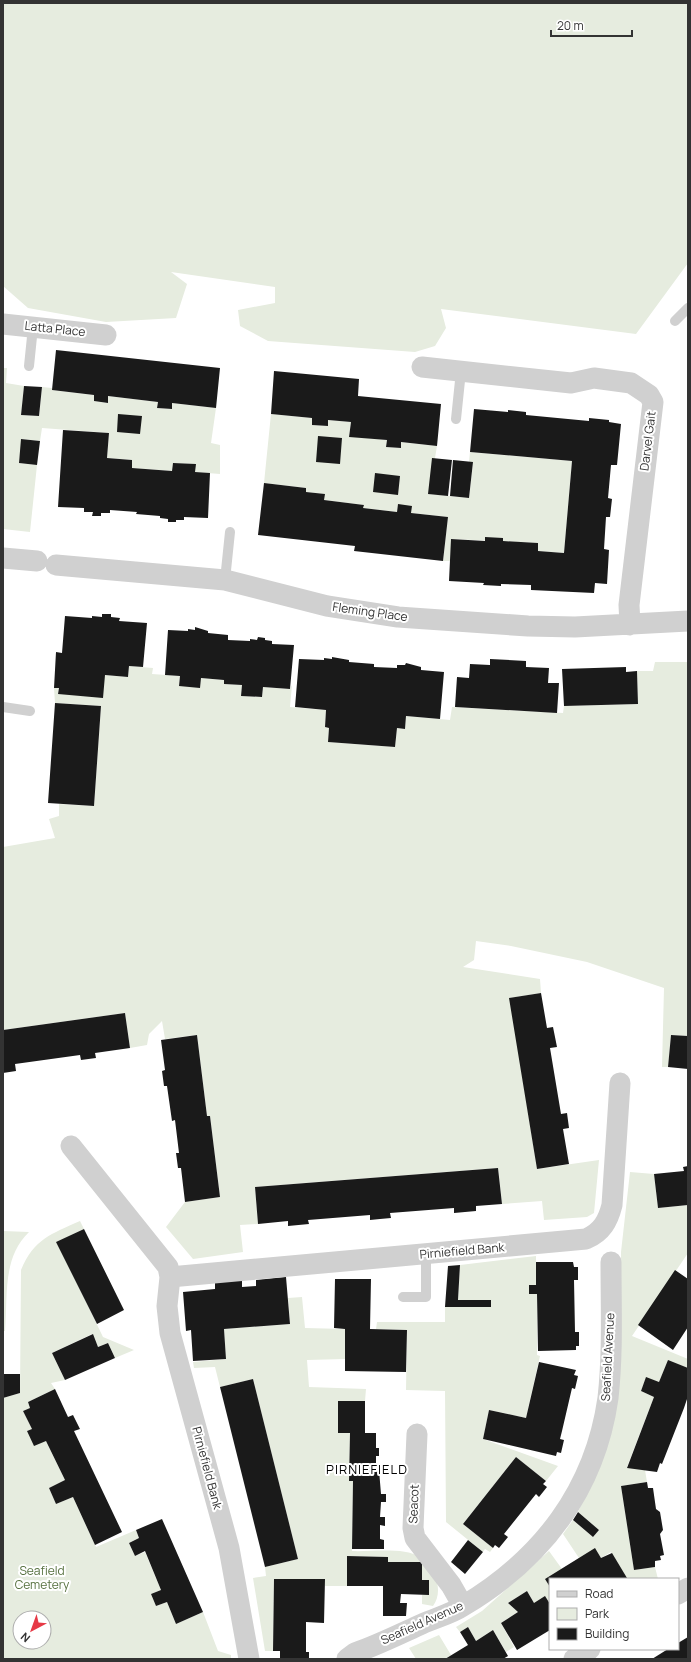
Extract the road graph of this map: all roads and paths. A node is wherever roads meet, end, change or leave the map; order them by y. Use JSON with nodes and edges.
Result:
{"nodes":[{"id":1,"x":688,"y":308,"type":"edge"},
{"id":2,"x":675,"y":320,"type":"dead end"},
{"id":3,"x":3,"y":324,"type":"edge"},
{"id":4,"x":33,"y":327,"type":"junction"},
{"id":5,"x":106,"y":335,"type":"dead end"},
{"id":6,"x":29,"y":366,"type":"dead end"},
{"id":7,"x":422,"y":366,"type":"dead end"},
{"id":8,"x":462,"y":371,"type":"junction"},
{"id":9,"x":456,"y":419,"type":"dead end"},
{"id":10,"x":230,"y":532,"type":"dead end"},
{"id":11,"x":3,"y":558,"type":"edge"},
{"id":12,"x":225,"y":580,"type":"junction"},
{"id":13,"x":688,"y":621,"type":"edge"},
{"id":14,"x":630,"y":625,"type":"junction"},
{"id":15,"x":3,"y":707,"type":"edge"},
{"id":16,"x":30,"y":711,"type":"dead end"},
{"id":17,"x":620,"y":1083,"type":"dead end"},
{"id":18,"x":71,"y":1146,"type":"dead end"},
{"id":19,"x":426,"y":1254,"type":"junction"},
{"id":20,"x":611,"y":1262,"type":"dead end"},
{"id":21,"x":170,"y":1277,"type":"junction"},
{"id":22,"x":404,"y":1296,"type":"dead end"},
{"id":23,"x":417,"y":1434,"type":"dead end"},
{"id":24,"x":688,"y":1588,"type":"edge"},
{"id":25,"x":679,"y":1593,"type":"edge"},
{"id":26,"x":463,"y":1606,"type":"junction"},
{"id":27,"x":588,"y":1650,"type":"edge"},
{"id":28,"x":249,"y":1659,"type":"edge"},
{"id":29,"x":347,"y":1659,"type":"edge"},
{"id":30,"x":574,"y":1659,"type":"edge"}],
"edges":[{"from":1,"to":2,"type":"lane"},
{"from":3,"to":4,"type":"street","name":"Latta Place"},
{"from":4,"to":5,"type":"street","name":"Latta Place"},
{"from":4,"to":6,"type":"lane"},
{"from":7,"to":8,"type":"street","name":"Darvel Gait"},
{"from":8,"to":9,"type":"lane"},
{"from":8,"to":14,"type":"street","name":"Darvel Gait"},
{"from":10,"to":12,"type":"lane"},
{"from":11,"to":12,"type":"street","name":"Fleming Place"},
{"from":12,"to":14,"type":"street","name":"Fleming Place"},
{"from":13,"to":14,"type":"street","name":"Fleming Place"},
{"from":15,"to":16,"type":"lane"},
{"from":17,"to":19,"type":"street","name":"Pirniefield Bank"},
{"from":18,"to":21,"type":"street"},
{"from":19,"to":21,"type":"street","name":"Pirniefield Bank"},
{"from":19,"to":22,"type":"lane"},
{"from":20,"to":26,"type":"street","name":"Seafield Avenue"},
{"from":21,"to":28,"type":"street","name":"Pirniefield Bank"},
{"from":23,"to":26,"type":"street","name":"Seacot"},
{"from":24,"to":25,"type":"street"},
{"from":26,"to":29,"type":"street","name":"Seafield Avenue"},
{"from":27,"to":30,"type":"street"}]}
